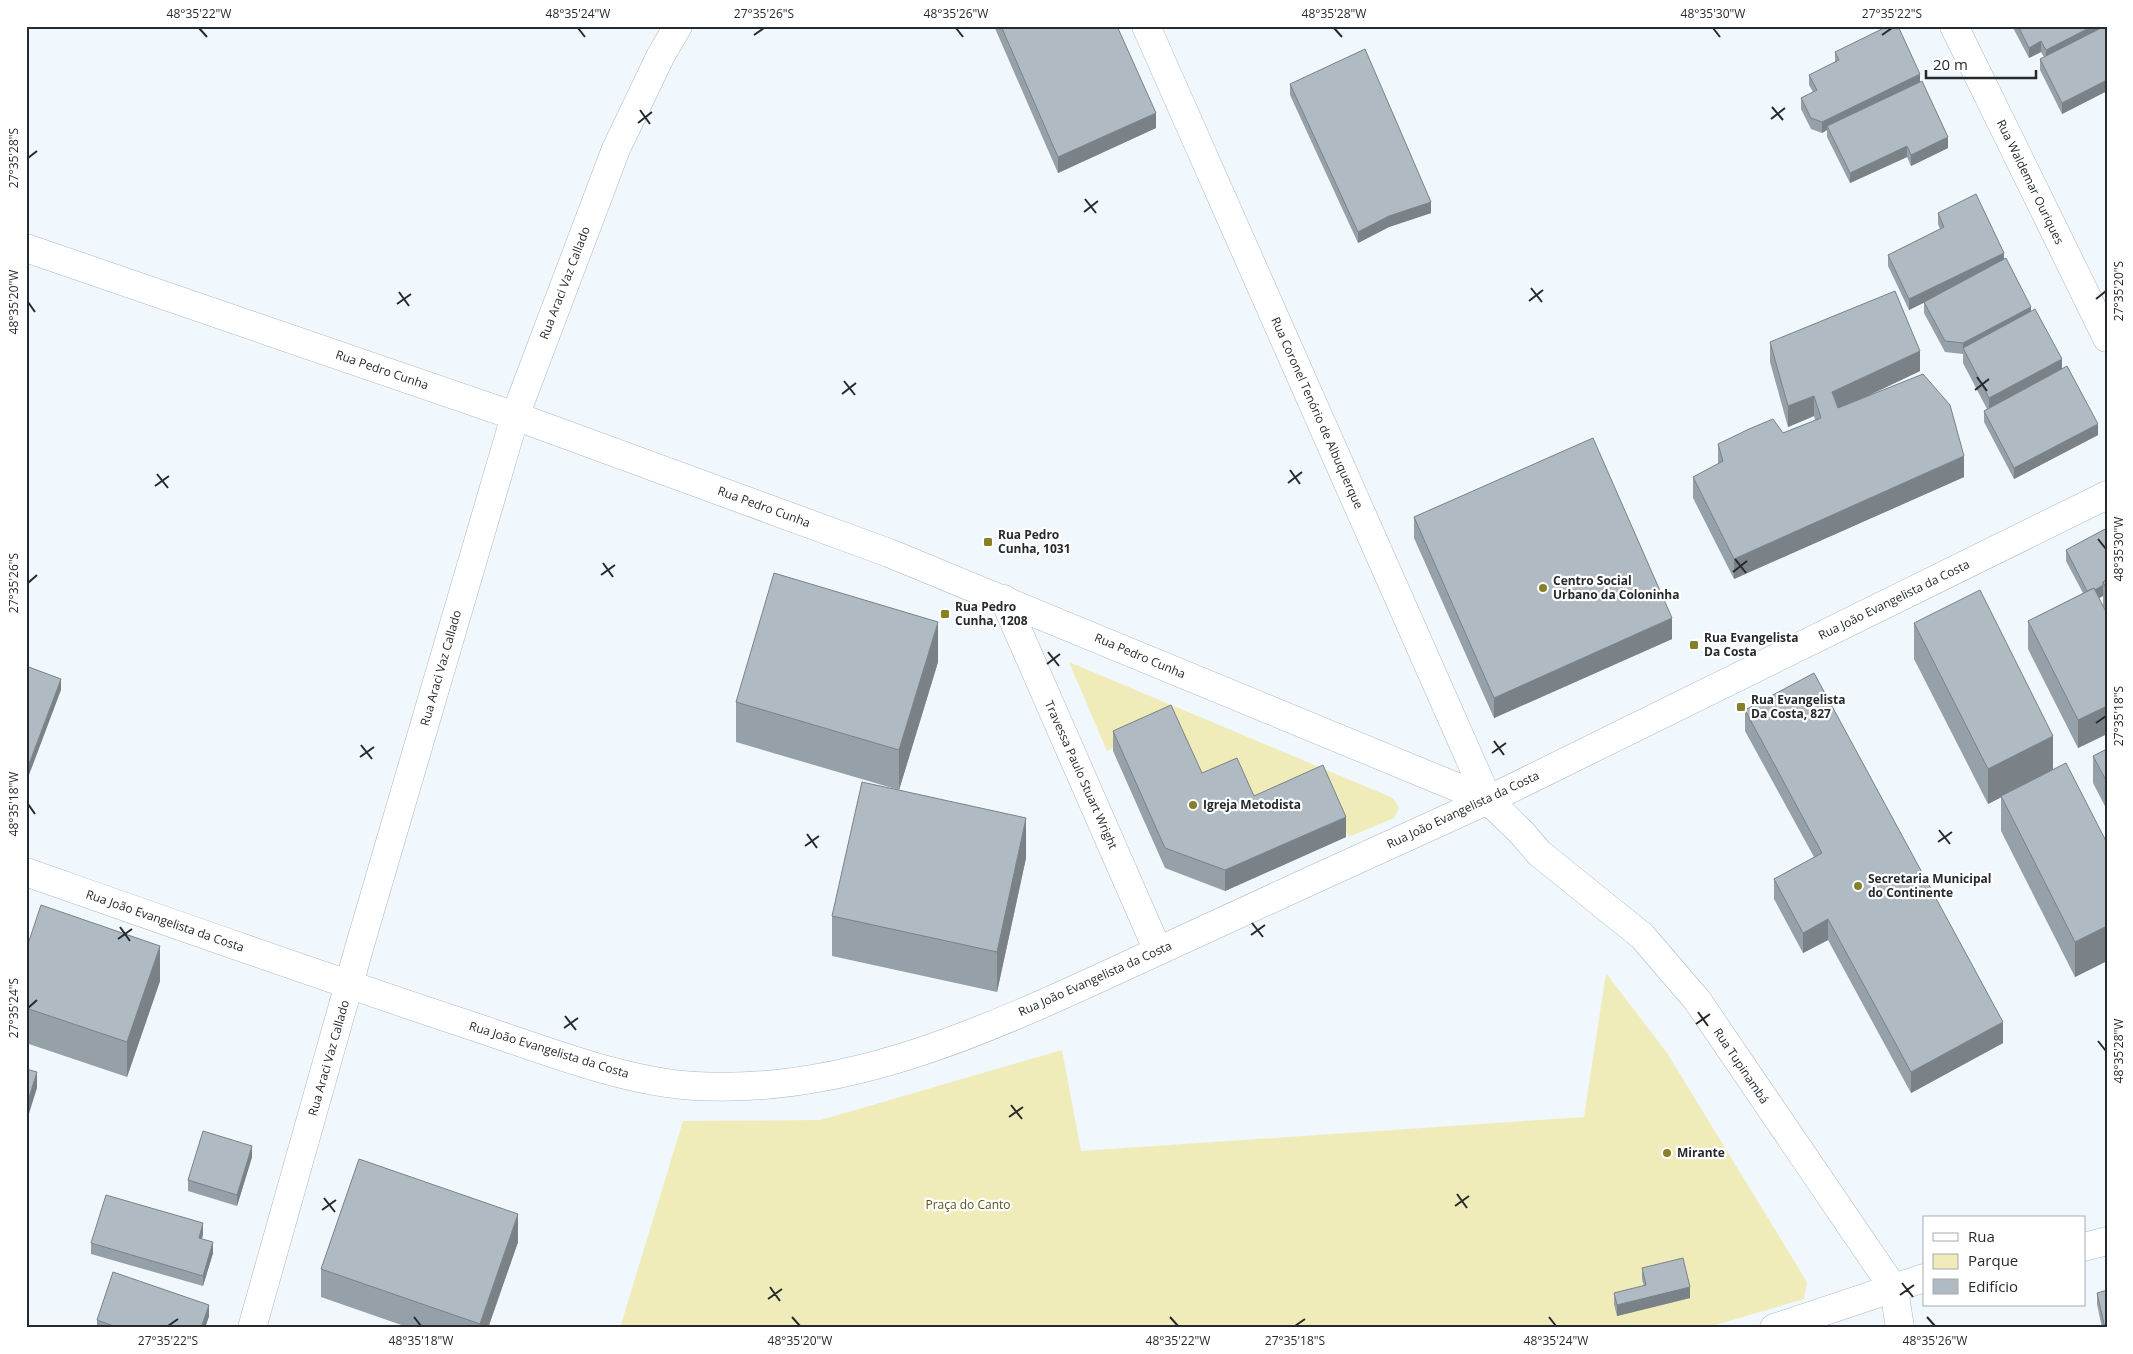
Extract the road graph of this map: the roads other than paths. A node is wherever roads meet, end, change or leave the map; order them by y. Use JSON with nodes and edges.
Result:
{"nodes":[{"id":1,"x":678,"y":26,"type":"edge"},
{"id":2,"x":1146,"y":26,"type":"edge"},
{"id":3,"x":1954,"y":26,"type":"edge"},
{"id":4,"x":26,"y":248,"type":"edge"},
{"id":5,"x":2107,"y":338,"type":"edge"},
{"id":6,"x":515,"y":416,"type":"junction"},
{"id":7,"x":2107,"y":495,"type":"edge"},
{"id":8,"x":1004,"y":599,"type":"junction"},
{"id":9,"x":1488,"y":800,"type":"junction"},
{"id":10,"x":26,"y":872,"type":"edge"},
{"id":11,"x":1158,"y":951,"type":"junction"},
{"id":12,"x":349,"y":985,"type":"junction"},
{"id":13,"x":2107,"y":1241,"type":"edge"},
{"id":14,"x":2086,"y":1246,"type":"edge"},
{"id":15,"x":1923,"y":1278,"type":"edge"},
{"id":16,"x":1894,"y":1289,"type":"junction"},
{"id":17,"x":252,"y":1328,"type":"edge"},
{"id":18,"x":1774,"y":1328,"type":"edge"},
{"id":19,"x":1900,"y":1328,"type":"edge"}],
"edges":[{"from":1,"to":6,"type":"street","name":"Rua Araci Vaz Callado"},
{"from":2,"to":9,"type":"street","name":"Rua Coronel Tenório de Albuquerque"},
{"from":3,"to":5,"type":"street","name":"Rua Waldemar Ouriques"},
{"from":4,"to":6,"type":"street","name":"Rua Pedro Cunha"},
{"from":6,"to":8,"type":"street","name":"Rua Pedro Cunha"},
{"from":6,"to":12,"type":"street","name":"Rua Araci Vaz Callado"},
{"from":7,"to":9,"type":"street","name":"Rua João Evangelista da Costa"},
{"from":8,"to":9,"type":"street","name":"Rua Pedro Cunha"},
{"from":8,"to":11,"type":"street","name":"Travessa Paulo Stuart Wright"},
{"from":9,"to":11,"type":"street","name":"Rua João Evangelista da Costa"},
{"from":9,"to":16,"type":"street","name":"Rua Tupinambá"},
{"from":10,"to":12,"type":"street","name":"Rua João Evangelista da Costa"},
{"from":11,"to":12,"type":"street","name":"Rua João Evangelista da Costa"},
{"from":12,"to":17,"type":"street","name":"Rua Araci Vaz Callado"},
{"from":13,"to":14,"type":"street"},
{"from":15,"to":16,"type":"street"},
{"from":16,"to":18,"type":"street"},
{"from":16,"to":19,"type":"street","name":"Rua Tupinambá"}]}
